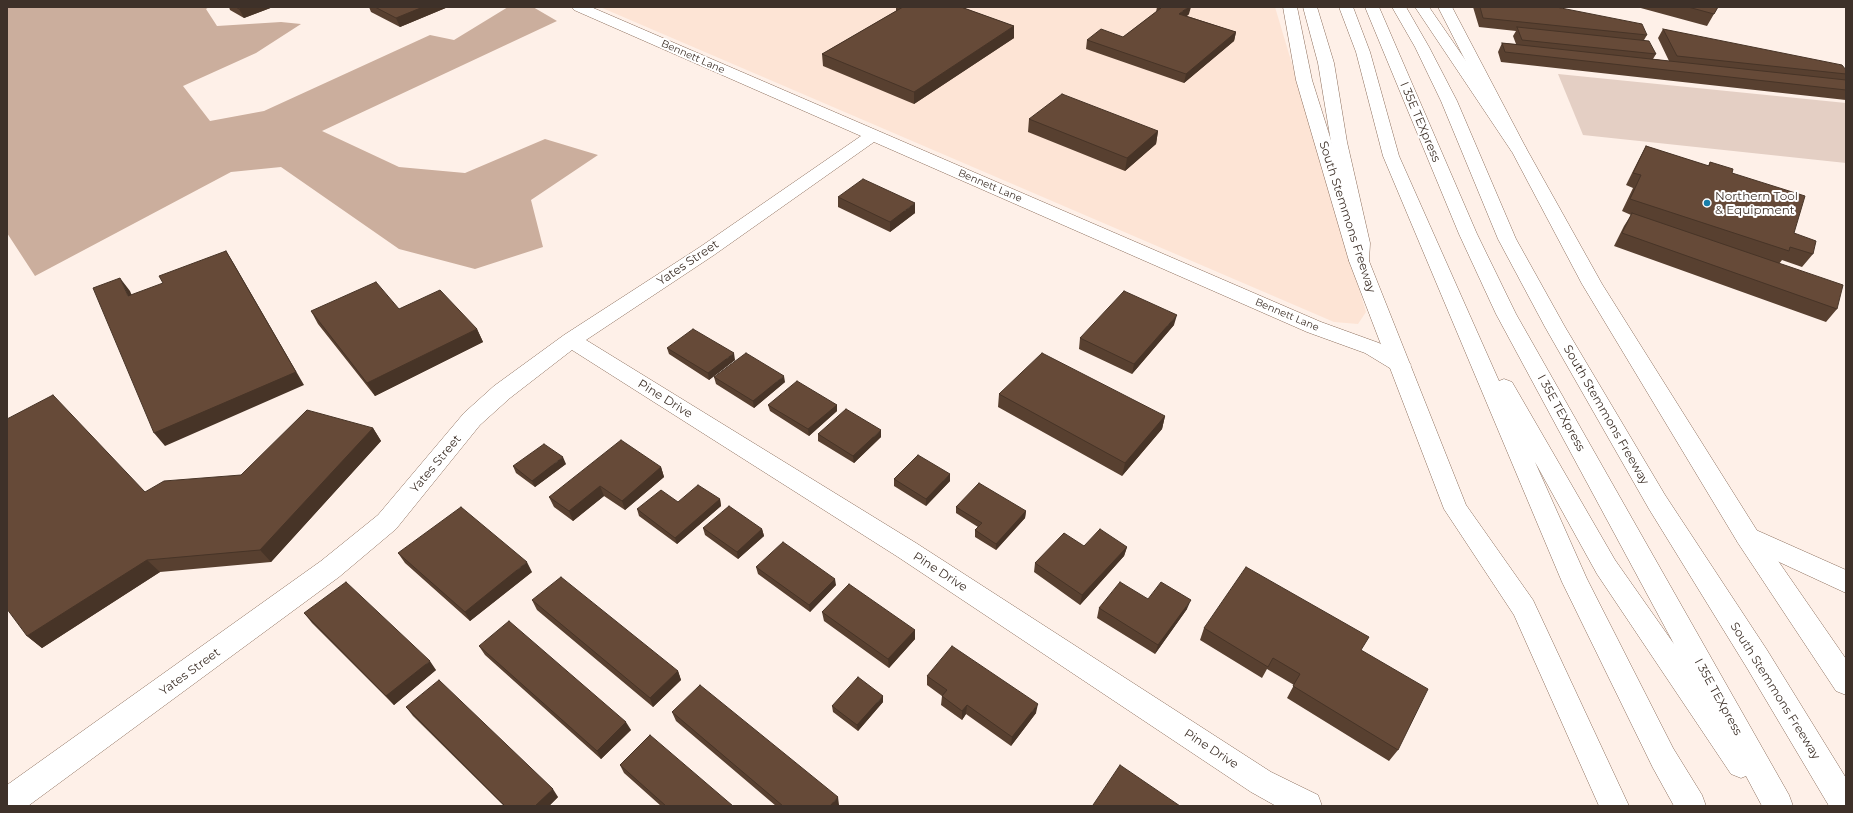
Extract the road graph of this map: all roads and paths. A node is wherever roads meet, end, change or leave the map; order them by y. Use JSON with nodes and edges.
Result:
{"nodes":[{"id":1,"x":579,"y":7,"type":"edge"},
{"id":2,"x":1290,"y":7,"type":"edge"},
{"id":3,"x":1310,"y":7,"type":"edge"},
{"id":4,"x":1346,"y":7,"type":"edge"},
{"id":5,"x":1372,"y":7,"type":"edge"},
{"id":6,"x":1399,"y":7,"type":"edge"},
{"id":7,"x":1422,"y":7,"type":"edge"},
{"id":8,"x":1445,"y":7,"type":"edge"},
{"id":9,"x":873,"y":135,"type":"junction"},
{"id":10,"x":1518,"y":148,"type":"junction"},
{"id":11,"x":1359,"y":261,"type":"junction"},
{"id":12,"x":1450,"y":290,"type":"junction"},
{"id":13,"x":571,"y":340,"type":"junction"},
{"id":14,"x":1400,"y":365,"type":"junction"},
{"id":15,"x":1747,"y":536,"type":"junction"},
{"id":16,"x":1846,"y":582,"type":"edge"},
{"id":17,"x":1846,"y":682,"type":"edge"},
{"id":18,"x":7,"y":804,"type":"edge"},
{"id":19,"x":1307,"y":806,"type":"edge"},
{"id":20,"x":1614,"y":806,"type":"edge"},
{"id":21,"x":1691,"y":806,"type":"edge"},
{"id":22,"x":1769,"y":806,"type":"edge"},
{"id":23,"x":1778,"y":806,"type":"edge"},
{"id":24,"x":1846,"y":806,"type":"edge"}],
"edges":[{"from":1,"to":9,"type":"main road","name":"Bennett Lane"},
{"from":2,"to":11,"type":"main road","name":"South Stemmons Freeway"},
{"from":3,"to":11,"type":"main road"},
{"from":4,"to":12,"type":"main road"},
{"from":5,"to":23,"type":"main road","name":"I 35E TEXpress"},
{"from":6,"to":24,"type":"main road","name":"South Stemmons Freeway"},
{"from":7,"to":10,"type":"main road"},
{"from":8,"to":10,"type":"main road"},
{"from":9,"to":13,"type":"main road","name":"Yates Street"},
{"from":9,"to":14,"type":"main road","name":"Bennett Lane"},
{"from":10,"to":15,"type":"main road"},
{"from":11,"to":14,"type":"main road","name":"South Stemmons Freeway"},
{"from":12,"to":21,"type":"main road"},
{"from":12,"to":22,"type":"main road"},
{"from":13,"to":18,"type":"main road","name":"Yates Street"},
{"from":13,"to":19,"type":"main road","name":"Pine Drive"},
{"from":14,"to":20,"type":"main road","name":"South Stemmons Freeway"},
{"from":15,"to":16,"type":"main road"},
{"from":15,"to":17,"type":"main road"}]}
